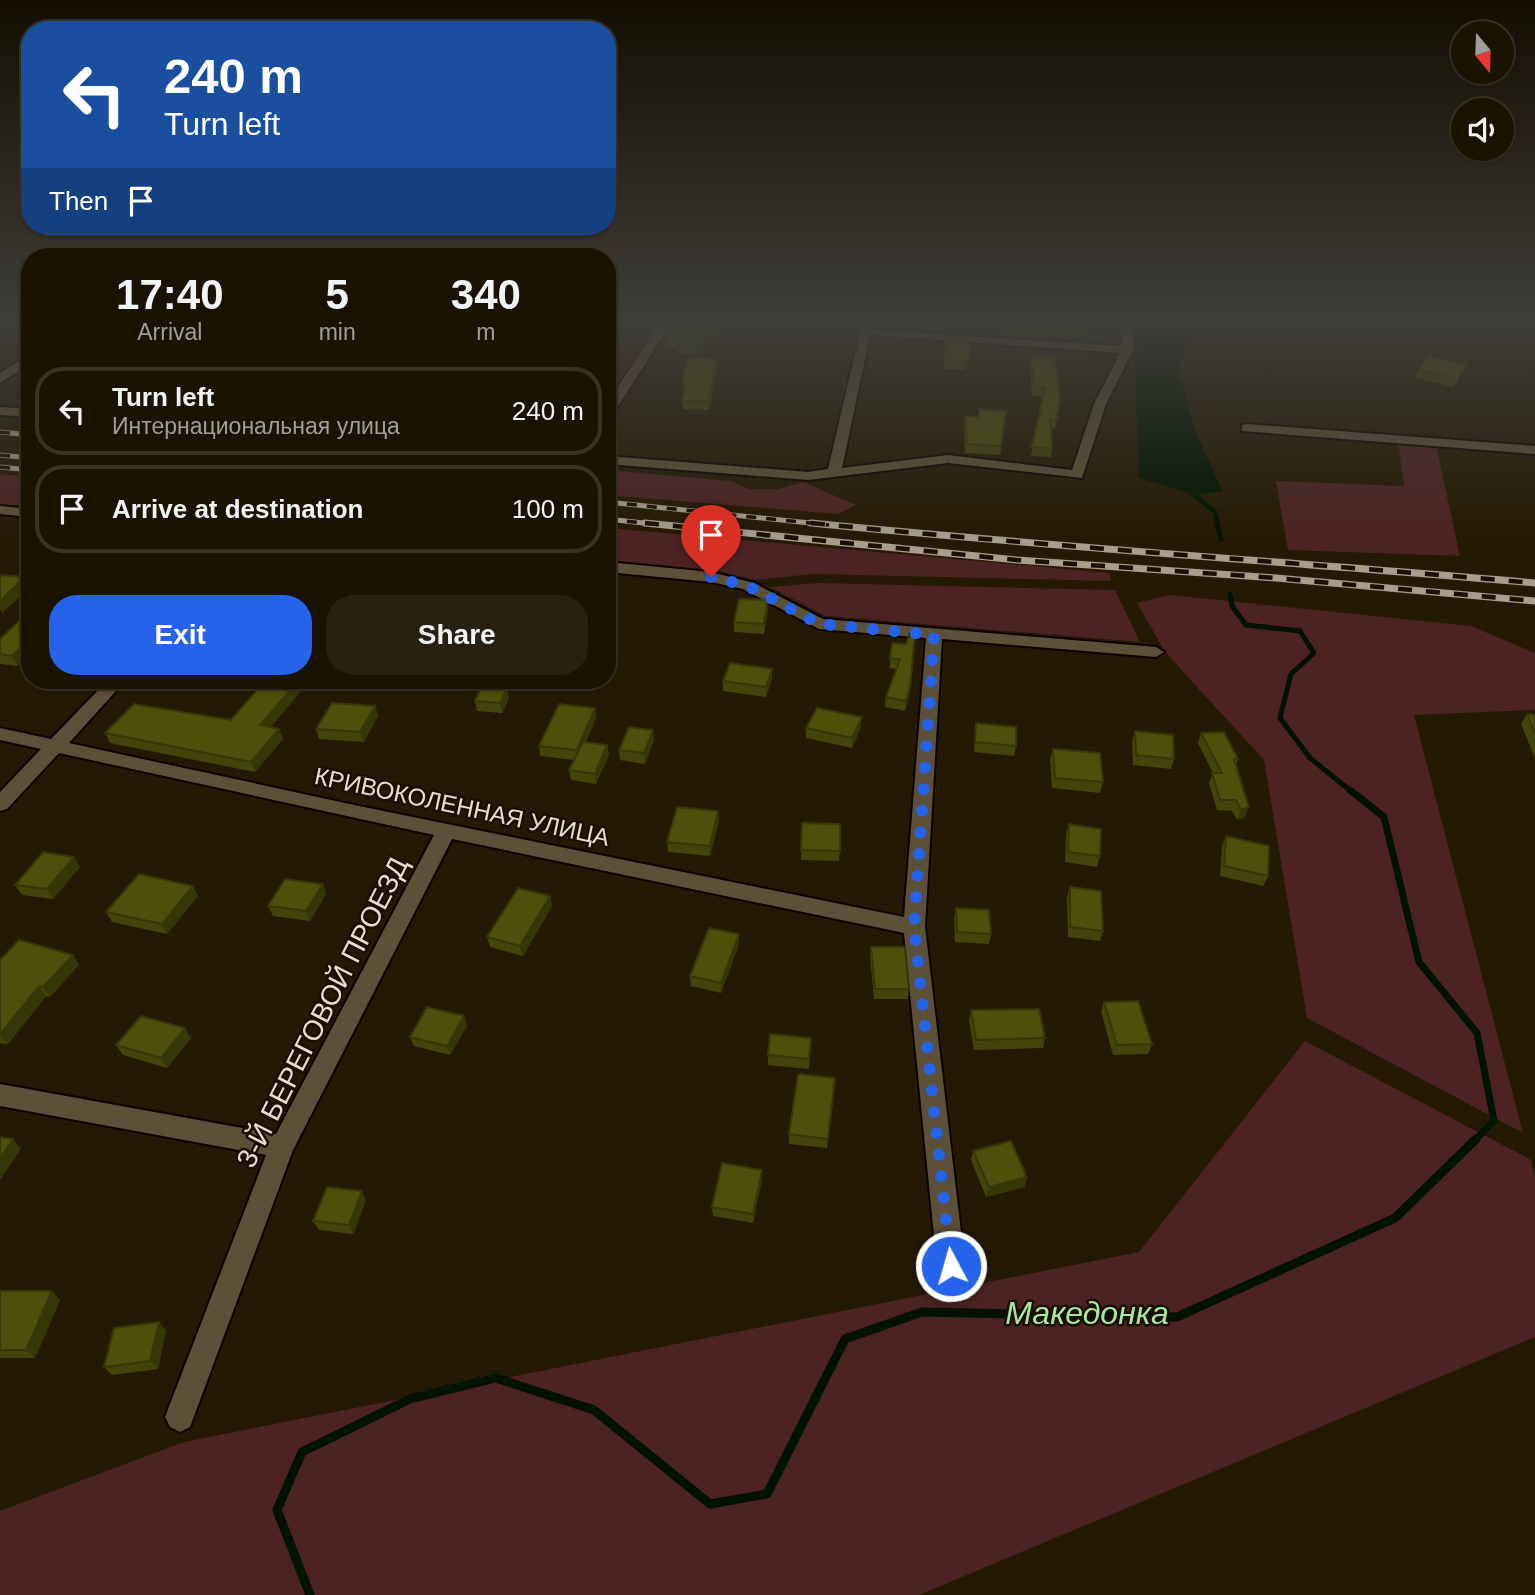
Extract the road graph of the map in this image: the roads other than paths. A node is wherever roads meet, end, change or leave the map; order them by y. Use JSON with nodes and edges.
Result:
{"nodes":[{"id":1,"x":851,"y":393,"type":"edge"},
{"id":2,"x":1105,"y":393,"type":"edge"},
{"id":3,"x":0,"y":411,"type":"edge"},
{"id":4,"x":21,"y":412,"type":"edge"},
{"id":5,"x":1247,"y":428,"type":"dead end"},
{"id":6,"x":1535,"y":450,"type":"edge"},
{"id":7,"x":616,"y":461,"type":"edge"},
{"id":8,"x":834,"y":473,"type":"junction"},
{"id":9,"x":0,"y":510,"type":"edge"},
{"id":10,"x":21,"y":512,"type":"edge"},
{"id":11,"x":616,"y":568,"type":"edge"},
{"id":12,"x":934,"y":635,"type":"junction"},
{"id":13,"x":1156,"y":652,"type":"dead end"},
{"id":14,"x":109,"y":689,"type":"edge"},
{"id":15,"x":0,"y":734,"type":"edge"},
{"id":16,"x":53,"y":745,"type":"junction"},
{"id":17,"x":0,"y":804,"type":"edge"},
{"id":18,"x":446,"y":831,"type":"junction"},
{"id":19,"x":914,"y":927,"type":"junction"},
{"id":20,"x":0,"y":1094,"type":"edge"},
{"id":21,"x":282,"y":1147,"type":"junction"},
{"id":22,"x":951,"y":1266,"type":"dead end"},
{"id":23,"x":180,"y":1417,"type":"dead end"}],
"edges":[{"from":1,"to":8,"type":"street"},
{"from":2,"to":8,"type":"street"},
{"from":3,"to":4,"type":"street"},
{"from":5,"to":6,"type":"street"},
{"from":7,"to":8,"type":"street"},
{"from":9,"to":10,"type":"street"},
{"from":11,"to":12,"type":"street"},
{"from":12,"to":13,"type":"street"},
{"from":12,"to":19,"type":"street"},
{"from":14,"to":16,"type":"street"},
{"from":15,"to":16,"type":"street","name":"КРИВОКОЛЕННАЯ УЛИЦА"},
{"from":16,"to":17,"type":"street"},
{"from":16,"to":18,"type":"street","name":"КРИВОКОЛЕННАЯ УЛИЦА"},
{"from":18,"to":19,"type":"street","name":"КРИВОКОЛЕННАЯ УЛИЦА"},
{"from":18,"to":21,"type":"street","name":"3-Й БЕРЕГОВОЙ ПРОЕЗД"},
{"from":19,"to":22,"type":"street"},
{"from":20,"to":21,"type":"street"},
{"from":21,"to":23,"type":"street","name":"3-Й БЕРЕГОВОЙ ПРОЕЗД"}]}
